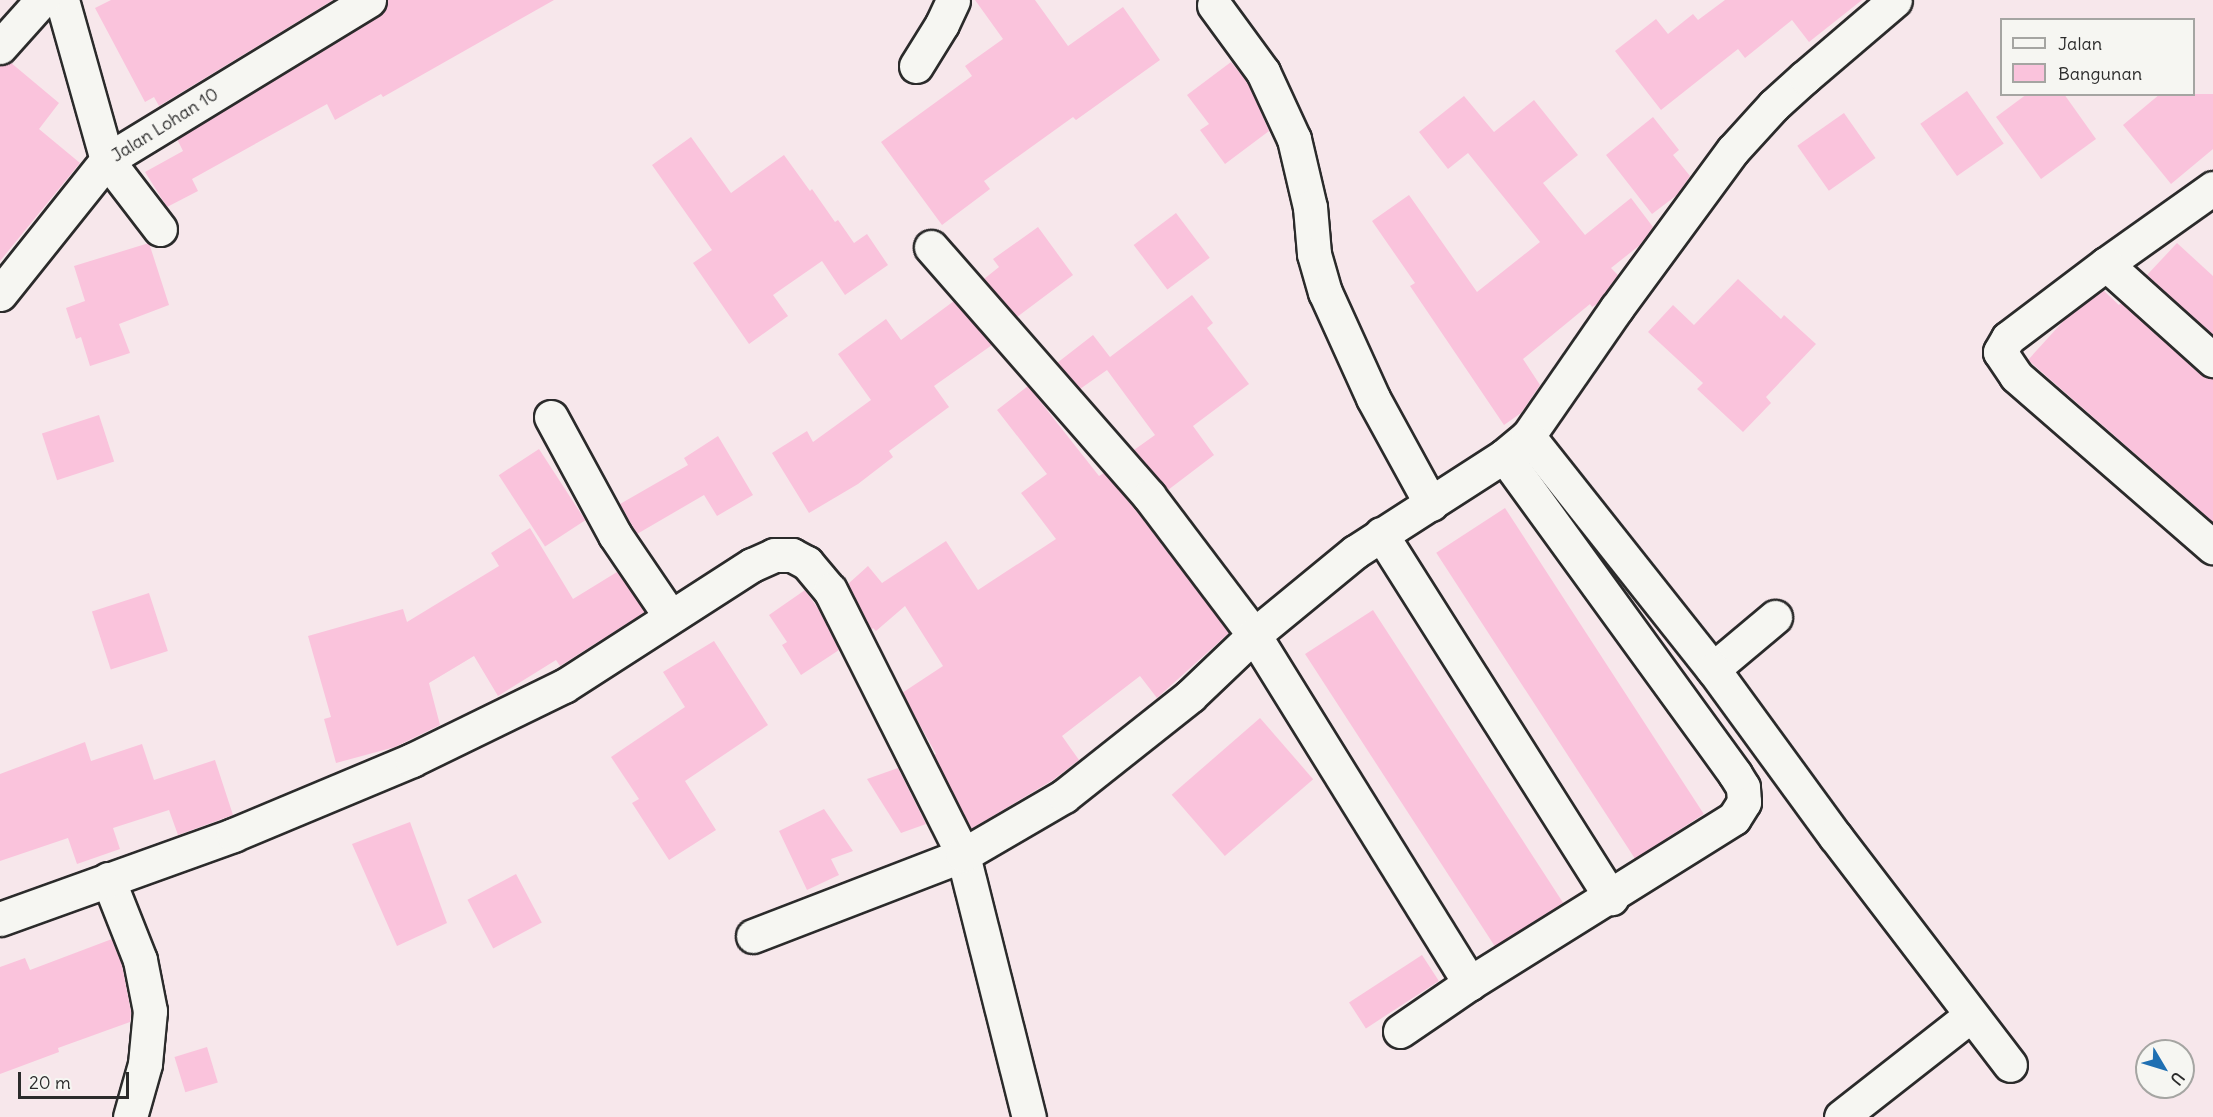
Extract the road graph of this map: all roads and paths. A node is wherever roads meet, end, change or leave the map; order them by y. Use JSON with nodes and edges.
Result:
{"nodes":[{"id":1,"x":42,"y":0,"type":"edge"},
{"id":2,"x":62,"y":0,"type":"edge"},
{"id":3,"x":369,"y":0,"type":"edge"},
{"id":4,"x":953,"y":0,"type":"edge"},
{"id":5,"x":1895,"y":0,"type":"edge"},
{"id":6,"x":1214,"y":5,"type":"dead end"},
{"id":7,"x":0,"y":47,"type":"edge"},
{"id":8,"x":916,"y":66,"type":"dead end"},
{"id":9,"x":107,"y":159,"type":"junction"},
{"id":10,"x":2213,"y":188,"type":"edge"},
{"id":11,"x":159,"y":229,"type":"dead end"},
{"id":12,"x":931,"y":247,"type":"dead end"},
{"id":13,"x":2106,"y":264,"type":"junction"},
{"id":14,"x":0,"y":294,"type":"edge"},
{"id":15,"x":2213,"y":360,"type":"edge"},
{"id":16,"x":551,"y":417,"type":"dead end"},
{"id":17,"x":1528,"y":435,"type":"junction"},
{"id":18,"x":1504,"y":456,"type":"junction"},
{"id":19,"x":1431,"y":504,"type":"junction"},
{"id":20,"x":1381,"y":534,"type":"junction"},
{"id":21,"x":2213,"y":547,"type":"edge"},
{"id":22,"x":670,"y":616,"type":"junction"},
{"id":23,"x":1775,"y":617,"type":"dead end"},
{"id":24,"x":1254,"y":635,"type":"junction"},
{"id":25,"x":1713,"y":669,"type":"junction"},
{"id":26,"x":963,"y":855,"type":"junction"},
{"id":27,"x":108,"y":879,"type":"junction"},
{"id":28,"x":1611,"y":898,"type":"junction"},
{"id":29,"x":0,"y":919,"type":"edge"},
{"id":30,"x":753,"y":936,"type":"dead end"},
{"id":31,"x":1470,"y":983,"type":"junction"},
{"id":32,"x":1971,"y":1015,"type":"junction"},
{"id":33,"x":1400,"y":1031,"type":"dead end"},
{"id":34,"x":2010,"y":1065,"type":"dead end"},
{"id":35,"x":130,"y":1117,"type":"edge"},
{"id":36,"x":1029,"y":1117,"type":"edge"},
{"id":37,"x":1841,"y":1117,"type":"edge"}],
"edges":[{"from":1,"to":7,"type":"street"},
{"from":2,"to":9,"type":"street"},
{"from":3,"to":9,"type":"street","name":"Jalan Lohan 10"},
{"from":4,"to":8,"type":"street"},
{"from":5,"to":17,"type":"street"},
{"from":6,"to":19,"type":"street"},
{"from":9,"to":11,"type":"street"},
{"from":9,"to":14,"type":"street","name":"Jalan Lohan 10"},
{"from":10,"to":13,"type":"street"},
{"from":12,"to":24,"type":"street"},
{"from":13,"to":15,"type":"street"},
{"from":13,"to":21,"type":"street"},
{"from":16,"to":22,"type":"street"},
{"from":17,"to":18,"type":"street"},
{"from":17,"to":25,"type":"street"},
{"from":18,"to":19,"type":"street"},
{"from":18,"to":28,"type":"street"},
{"from":19,"to":20,"type":"street"},
{"from":20,"to":24,"type":"street"},
{"from":20,"to":28,"type":"street"},
{"from":22,"to":26,"type":"street"},
{"from":22,"to":27,"type":"street"},
{"from":23,"to":25,"type":"street"},
{"from":24,"to":26,"type":"street"},
{"from":24,"to":31,"type":"street"},
{"from":25,"to":32,"type":"street"},
{"from":26,"to":30,"type":"street"},
{"from":26,"to":36,"type":"street"},
{"from":27,"to":29,"type":"street"},
{"from":27,"to":35,"type":"street"},
{"from":28,"to":31,"type":"street"},
{"from":31,"to":33,"type":"street"},
{"from":32,"to":34,"type":"street"},
{"from":32,"to":37,"type":"street"}]}
